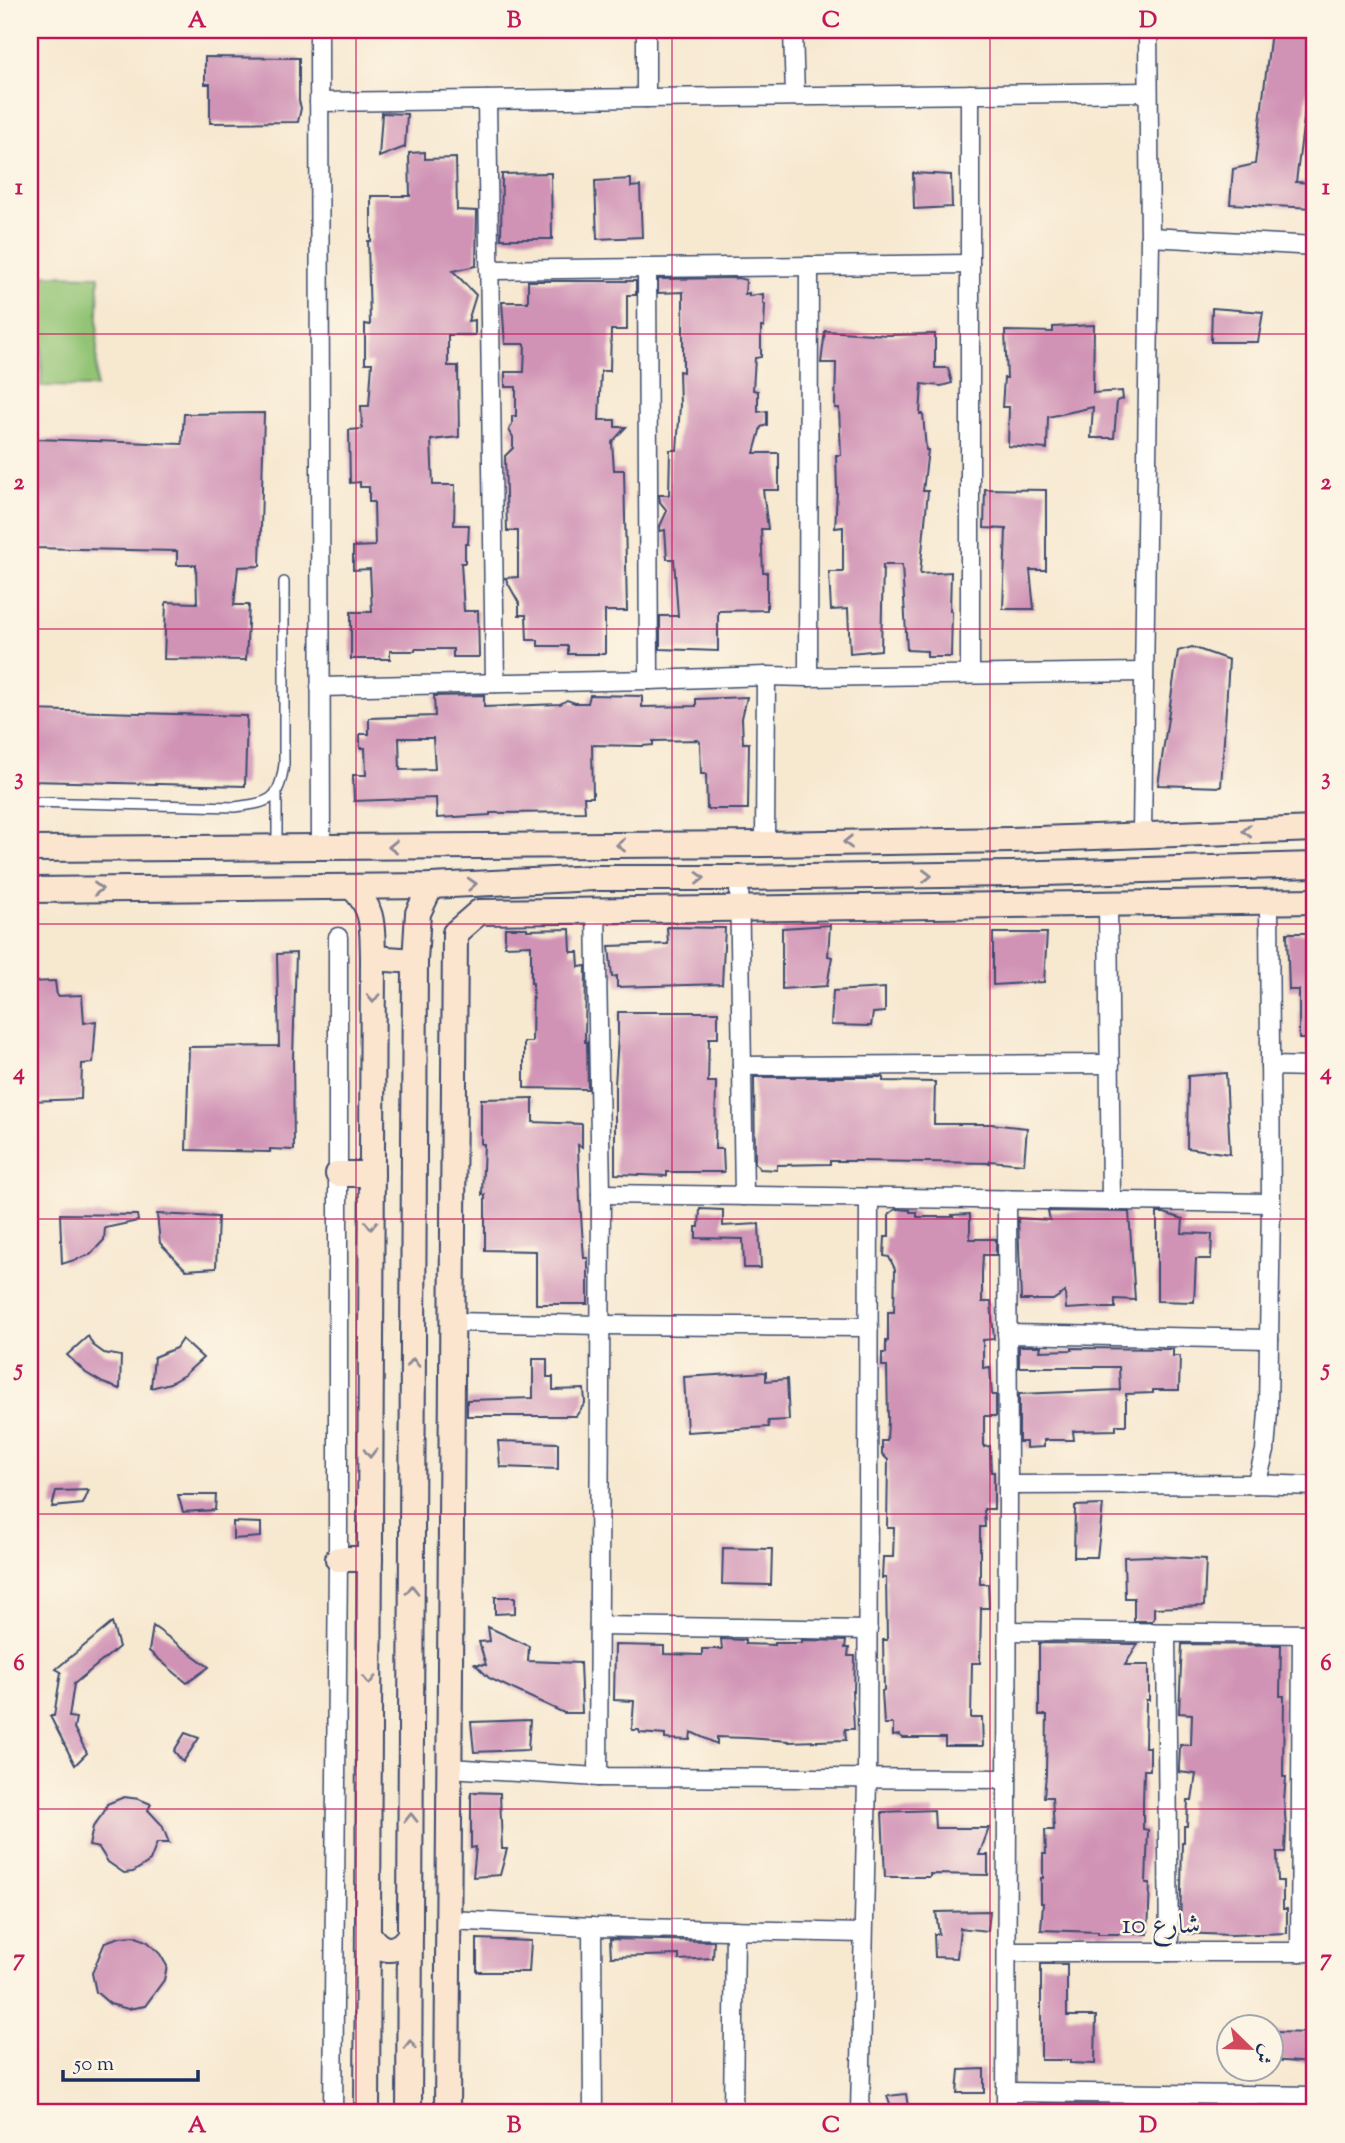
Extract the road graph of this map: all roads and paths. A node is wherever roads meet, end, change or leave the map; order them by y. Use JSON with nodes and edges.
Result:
{"nodes":[{"id":1,"x":319,"y":30,"type":"edge"},
{"id":2,"x":646,"y":30,"type":"edge"},
{"id":3,"x":793,"y":30,"type":"edge"},
{"id":4,"x":1148,"y":30,"type":"edge"},
{"id":5,"x":1148,"y":92,"type":"junction"},
{"id":6,"x":970,"y":94,"type":"junction"},
{"id":7,"x":796,"y":96,"type":"junction"},
{"id":8,"x":646,"y":98,"type":"junction"},
{"id":9,"x":487,"y":100,"type":"junction"},
{"id":10,"x":319,"y":102,"type":"junction"},
{"id":11,"x":1150,"y":237,"type":"junction"},
{"id":12,"x":1315,"y":246,"type":"edge"},
{"id":13,"x":970,"y":264,"type":"junction"},
{"id":14,"x":809,"y":266,"type":"junction"},
{"id":15,"x":647,"y":268,"type":"junction"},
{"id":16,"x":489,"y":270,"type":"junction"},
{"id":17,"x":284,"y":582,"type":"dead end"},
{"id":18,"x":1143,"y":672,"type":"junction"},
{"id":19,"x":970,"y":674,"type":"junction"},
{"id":20,"x":766,"y":676,"type":"junction"},
{"id":21,"x":808,"y":677,"type":"junction"},
{"id":22,"x":649,"y":680,"type":"junction"},
{"id":23,"x":495,"y":684,"type":"junction"},
{"id":24,"x":320,"y":687,"type":"junction"},
{"id":25,"x":277,"y":793,"type":"junction"},
{"id":26,"x":30,"y":802,"type":"edge"},
{"id":27,"x":1315,"y":829,"type":"edge"},
{"id":28,"x":1142,"y":834,"type":"junction"},
{"id":29,"x":1011,"y":840,"type":"junction"},
{"id":30,"x":765,"y":844,"type":"junction"},
{"id":31,"x":277,"y":848,"type":"junction"},
{"id":32,"x":321,"y":848,"type":"junction"},
{"id":33,"x":30,"y":849,"type":"edge"},
{"id":34,"x":1315,"y":865,"type":"edge"},
{"id":35,"x":1268,"y":866,"type":"junction"},
{"id":36,"x":1011,"y":874,"type":"junction"},
{"id":37,"x":738,"y":878,"type":"junction"},
{"id":38,"x":431,"y":886,"type":"junction"},
{"id":39,"x":352,"y":887,"type":"junction"},
{"id":40,"x":30,"y":890,"type":"edge"},
{"id":41,"x":1315,"y":901,"type":"edge"},
{"id":42,"x":1269,"y":902,"type":"junction"},
{"id":43,"x":1108,"y":904,"type":"junction"},
{"id":44,"x":740,"y":909,"type":"junction"},
{"id":45,"x":596,"y":911,"type":"junction"},
{"id":46,"x":338,"y":937,"type":"dead end"},
{"id":47,"x":373,"y":958,"type":"junction"},
{"id":48,"x":415,"y":961,"type":"junction"},
{"id":49,"x":1110,"y":1064,"type":"junction"},
{"id":50,"x":741,"y":1066,"type":"junction"},
{"id":51,"x":1270,"y":1066,"type":"junction"},
{"id":52,"x":1315,"y":1067,"type":"edge"},
{"id":53,"x":338,"y":1174,"type":"junction"},
{"id":54,"x":372,"y":1174,"type":"junction"},
{"id":55,"x":414,"y":1174,"type":"junction"},
{"id":56,"x":453,"y":1174,"type":"junction"},
{"id":57,"x":601,"y":1194,"type":"junction"},
{"id":58,"x":744,"y":1196,"type":"junction"},
{"id":59,"x":869,"y":1198,"type":"junction"},
{"id":60,"x":1007,"y":1200,"type":"junction"},
{"id":61,"x":1111,"y":1201,"type":"junction"},
{"id":62,"x":1271,"y":1203,"type":"junction"},
{"id":63,"x":452,"y":1322,"type":"junction"},
{"id":64,"x":601,"y":1325,"type":"junction"},
{"id":65,"x":869,"y":1327,"type":"junction"},
{"id":66,"x":1007,"y":1334,"type":"junction"},
{"id":67,"x":1269,"y":1339,"type":"junction"},
{"id":68,"x":1256,"y":1484,"type":"junction"},
{"id":69,"x":1008,"y":1485,"type":"junction"},
{"id":70,"x":1315,"y":1486,"type":"edge"},
{"id":71,"x":412,"y":1500,"type":"junction"},
{"id":72,"x":451,"y":1502,"type":"junction"},
{"id":73,"x":338,"y":1559,"type":"junction"},
{"id":74,"x":370,"y":1559,"type":"junction"},
{"id":75,"x":599,"y":1626,"type":"junction"},
{"id":76,"x":867,"y":1630,"type":"junction"},
{"id":77,"x":1008,"y":1631,"type":"junction"},
{"id":78,"x":1166,"y":1633,"type":"junction"},
{"id":79,"x":1309,"y":1634,"type":"edge"},
{"id":80,"x":449,"y":1768,"type":"junction"},
{"id":81,"x":598,"y":1777,"type":"junction"},
{"id":82,"x":867,"y":1778,"type":"junction"},
{"id":83,"x":1007,"y":1779,"type":"junction"},
{"id":84,"x":449,"y":1920,"type":"junction"},
{"id":85,"x":592,"y":1927,"type":"junction"},
{"id":86,"x":735,"y":1930,"type":"junction"},
{"id":87,"x":368,"y":1933,"type":"junction"},
{"id":88,"x":863,"y":1933,"type":"junction"},
{"id":89,"x":410,"y":1935,"type":"junction"},
{"id":90,"x":1007,"y":1952,"type":"junction"},
{"id":91,"x":1169,"y":1952,"type":"junction"},
{"id":92,"x":1308,"y":1952,"type":"edge"},
{"id":93,"x":368,"y":2002,"type":"junction"},
{"id":94,"x":410,"y":2008,"type":"junction"},
{"id":95,"x":1006,"y":2092,"type":"junction"},
{"id":96,"x":1315,"y":2096,"type":"edge"},
{"id":97,"x":333,"y":2113,"type":"edge"},
{"id":98,"x":367,"y":2113,"type":"edge"},
{"id":99,"x":409,"y":2113,"type":"edge"},
{"id":100,"x":447,"y":2113,"type":"edge"},
{"id":101,"x":593,"y":2113,"type":"edge"},
{"id":102,"x":733,"y":2113,"type":"edge"},
{"id":103,"x":860,"y":2113,"type":"edge"},
{"id":104,"x":1006,"y":2113,"type":"edge"}],
"edges":[{"from":1,"to":10,"type":"street"},
{"from":2,"to":8,"type":"street"},
{"from":3,"to":7,"type":"street"},
{"from":4,"to":5,"type":"street"},
{"from":5,"to":6,"type":"street"},
{"from":5,"to":11,"type":"street"},
{"from":6,"to":7,"type":"street"},
{"from":6,"to":13,"type":"street"},
{"from":7,"to":8,"type":"street"},
{"from":8,"to":9,"type":"street"},
{"from":9,"to":10,"type":"street"},
{"from":9,"to":16,"type":"street"},
{"from":10,"to":24,"type":"street"},
{"from":11,"to":12,"type":"street"},
{"from":11,"to":18,"type":"street"},
{"from":13,"to":14,"type":"street"},
{"from":13,"to":19,"type":"street"},
{"from":14,"to":15,"type":"street"},
{"from":14,"to":21,"type":"street"},
{"from":15,"to":16,"type":"street"},
{"from":15,"to":22,"type":"street"},
{"from":16,"to":23,"type":"street"},
{"from":17,"to":25,"type":"lane"},
{"from":18,"to":19,"type":"street"},
{"from":18,"to":28,"type":"street"},
{"from":19,"to":21,"type":"street"},
{"from":20,"to":21,"type":"street"},
{"from":20,"to":22,"type":"street"},
{"from":20,"to":30,"type":"street"},
{"from":22,"to":23,"type":"street"},
{"from":23,"to":24,"type":"street"},
{"from":24,"to":32,"type":"street"},
{"from":25,"to":26,"type":"lane"},
{"from":25,"to":31,"type":"lane"},
{"from":27,"to":28,"type":"street","one_way":true},
{"from":28,"to":29,"type":"street"},
{"from":29,"to":30,"type":"street","one_way":true},
{"from":29,"to":36,"type":"street"},
{"from":30,"to":32,"type":"street","one_way":true},
{"from":31,"to":32,"type":"street"},
{"from":31,"to":33,"type":"street"},
{"from":34,"to":35,"type":"street"},
{"from":35,"to":36,"type":"street"},
{"from":35,"to":42,"type":"street"},
{"from":37,"to":36,"type":"street","one_way":true},
{"from":38,"to":37,"type":"street","one_way":true},
{"from":37,"to":44,"type":"street"},
{"from":38,"to":39,"type":"street"},
{"from":38,"to":48,"type":"street"},
{"from":40,"to":39,"type":"street","one_way":true},
{"from":39,"to":47,"type":"street"},
{"from":41,"to":42,"type":"street"},
{"from":42,"to":43,"type":"street"},
{"from":42,"to":51,"type":"street"},
{"from":43,"to":44,"type":"street"},
{"from":43,"to":49,"type":"street"},
{"from":44,"to":45,"type":"street"},
{"from":44,"to":50,"type":"street"},
{"from":45,"to":56,"type":"street"},
{"from":45,"to":57,"type":"street"},
{"from":46,"to":53,"type":"street"},
{"from":47,"to":48,"type":"street"},
{"from":47,"to":54,"type":"street","one_way":true},
{"from":48,"to":55,"type":"street"},
{"from":49,"to":50,"type":"street"},
{"from":49,"to":61,"type":"street"},
{"from":50,"to":58,"type":"street"},
{"from":51,"to":52,"type":"street"},
{"from":51,"to":62,"type":"street"},
{"from":53,"to":54,"type":"street"},
{"from":53,"to":73,"type":"street"},
{"from":54,"to":74,"type":"street","one_way":true},
{"from":55,"to":56,"type":"street"},
{"from":71,"to":55,"type":"street","one_way":true},
{"from":56,"to":63,"type":"street"},
{"from":57,"to":58,"type":"street"},
{"from":57,"to":64,"type":"street"},
{"from":58,"to":59,"type":"street"},
{"from":59,"to":60,"type":"street"},
{"from":59,"to":65,"type":"street"},
{"from":60,"to":61,"type":"street"},
{"from":60,"to":66,"type":"street"},
{"from":61,"to":62,"type":"street"},
{"from":62,"to":67,"type":"street"},
{"from":63,"to":64,"type":"street"},
{"from":63,"to":72,"type":"street"},
{"from":64,"to":65,"type":"street"},
{"from":64,"to":75,"type":"street"},
{"from":65,"to":76,"type":"street"},
{"from":66,"to":67,"type":"street"},
{"from":66,"to":69,"type":"street"},
{"from":67,"to":68,"type":"street"},
{"from":68,"to":69,"type":"street"},
{"from":68,"to":70,"type":"street"},
{"from":69,"to":77,"type":"street"},
{"from":71,"to":72,"type":"street"},
{"from":89,"to":71,"type":"street","one_way":true},
{"from":72,"to":80,"type":"street"},
{"from":73,"to":74,"type":"street"},
{"from":73,"to":97,"type":"street"},
{"from":74,"to":87,"type":"street","one_way":true},
{"from":75,"to":76,"type":"street"},
{"from":75,"to":81,"type":"street"},
{"from":76,"to":82,"type":"street"},
{"from":77,"to":78,"type":"street"},
{"from":77,"to":83,"type":"street"},
{"from":78,"to":79,"type":"street"},
{"from":78,"to":91,"type":"street"},
{"from":79,"to":92,"type":"street"},
{"from":80,"to":81,"type":"street"},
{"from":80,"to":84,"type":"street"},
{"from":81,"to":82,"type":"street"},
{"from":82,"to":83,"type":"street"},
{"from":82,"to":88,"type":"street"},
{"from":83,"to":90,"type":"street"},
{"from":84,"to":85,"type":"street"},
{"from":84,"to":100,"type":"street"},
{"from":85,"to":86,"type":"street"},
{"from":85,"to":101,"type":"street"},
{"from":86,"to":88,"type":"street"},
{"from":86,"to":102,"type":"street"},
{"from":87,"to":89,"type":"street"},
{"from":87,"to":93,"type":"street"},
{"from":88,"to":103,"type":"street"},
{"from":89,"to":94,"type":"street"},
{"from":90,"to":91,"type":"street","name":"شارع 10"},
{"from":90,"to":95,"type":"street"},
{"from":91,"to":92,"type":"street","name":"شارع 10"},
{"from":93,"to":94,"type":"street"},
{"from":93,"to":98,"type":"street"},
{"from":99,"to":94,"type":"street","one_way":true},
{"from":95,"to":96,"type":"street"},
{"from":95,"to":104,"type":"street"}]}
